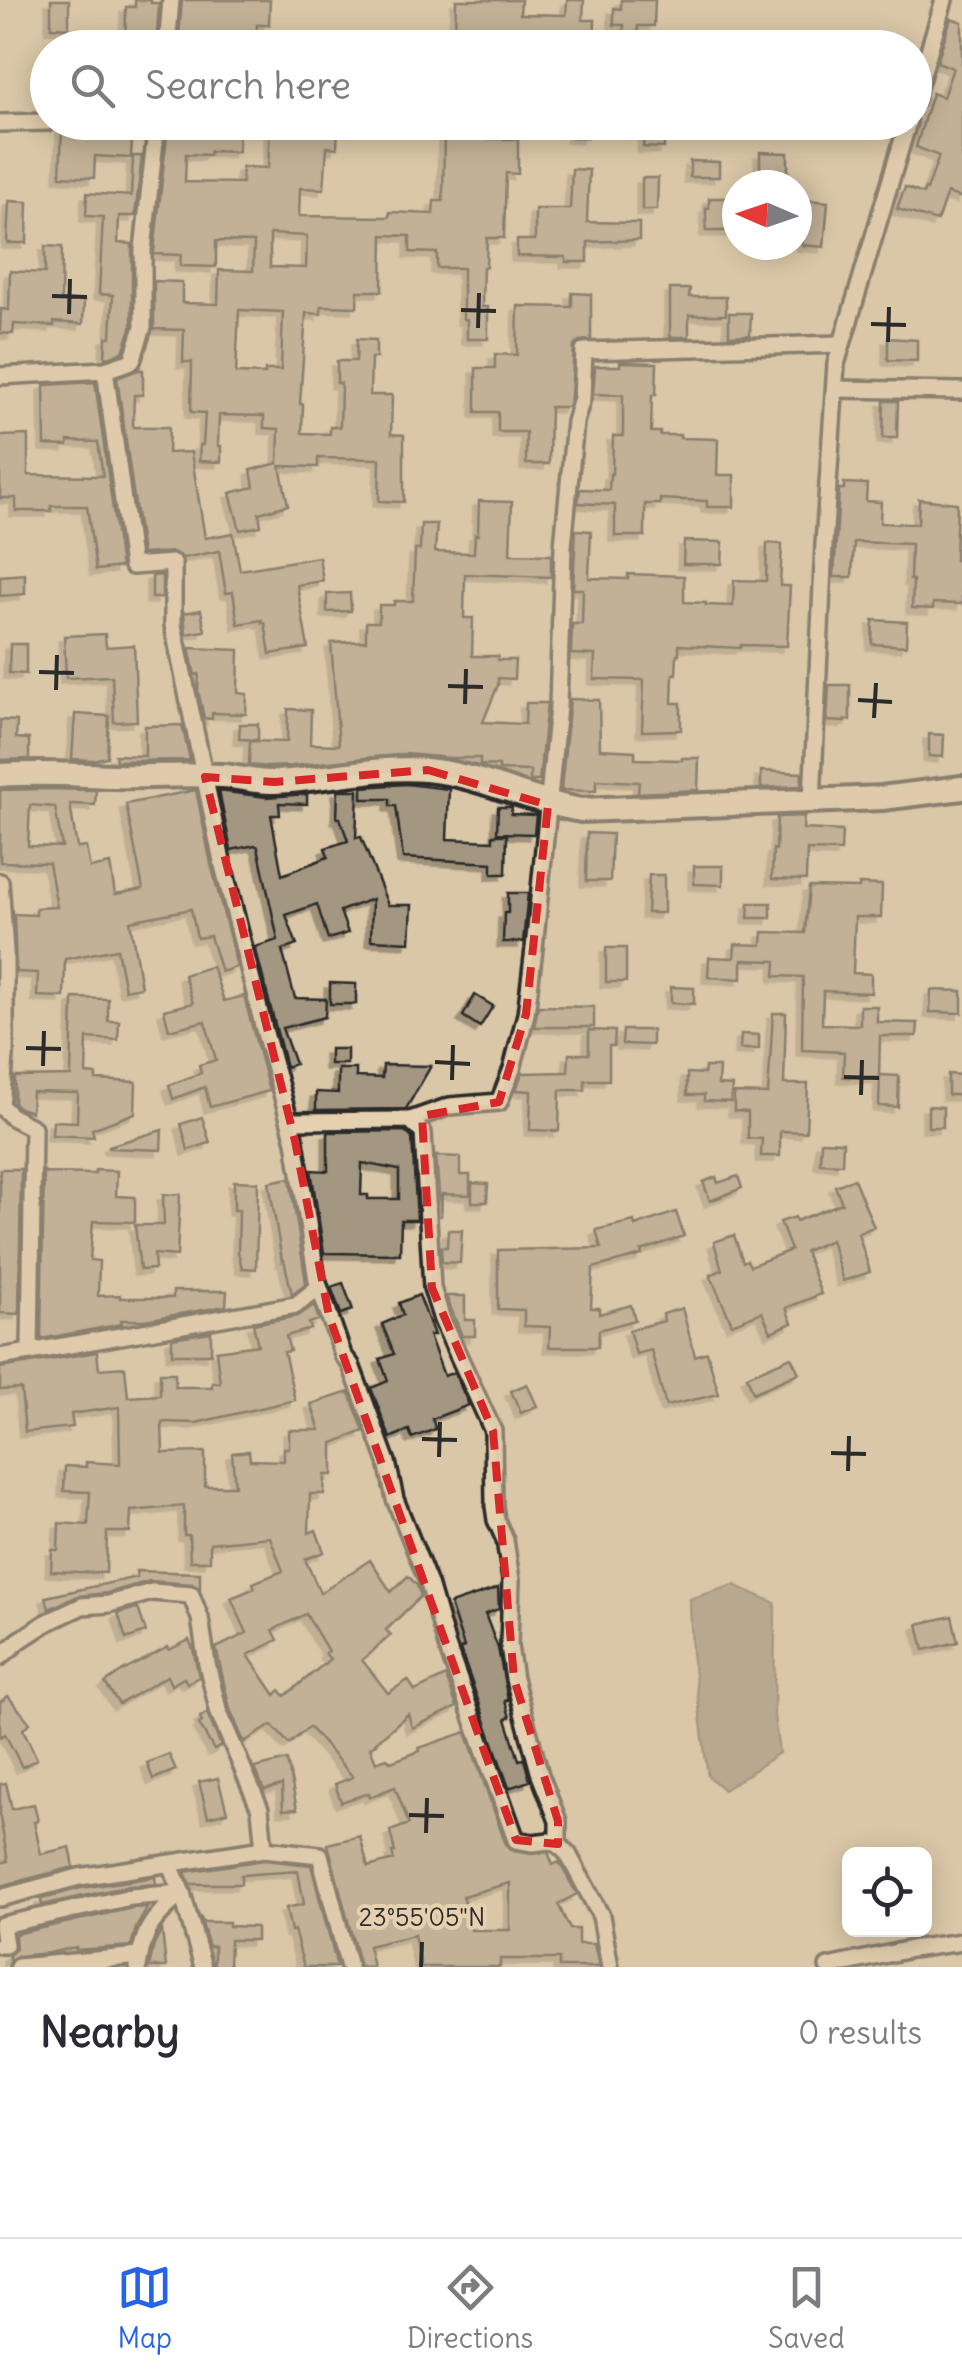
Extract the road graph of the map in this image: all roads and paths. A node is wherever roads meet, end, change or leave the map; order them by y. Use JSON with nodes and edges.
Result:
{"nodes":[{"id":1,"x":171,"y":0,"type":"edge"},
{"id":2,"x":944,"y":0,"type":"edge"},
{"id":3,"x":168,"y":30,"type":"edge"},
{"id":4,"x":932,"y":40,"type":"edge"},
{"id":5,"x":30,"y":122,"type":"edge"},
{"id":6,"x":0,"y":123,"type":"edge"},
{"id":7,"x":156,"y":140,"type":"edge"},
{"id":8,"x":903,"y":140,"type":"edge"},
{"id":9,"x":842,"y":344,"type":"junction"},
{"id":10,"x":104,"y":370,"type":"junction"},
{"id":11,"x":0,"y":376,"type":"edge"},
{"id":12,"x":835,"y":389,"type":"junction"},
{"id":13,"x":962,"y":391,"type":"edge"},
{"id":14,"x":0,"y":775,"type":"edge"},
{"id":15,"x":204,"y":777,"type":"junction"},
{"id":16,"x":962,"y":788,"type":"edge"},
{"id":17,"x":812,"y":801,"type":"junction"},
{"id":18,"x":548,"y":805,"type":"junction"},
{"id":19,"x":0,"y":882,"type":"edge"},
{"id":20,"x":410,"y":1120,"type":"junction"},
{"id":21,"x":290,"y":1121,"type":"junction"},
{"id":22,"x":319,"y":1287,"type":"junction"},
{"id":23,"x":30,"y":1352,"type":"junction"},
{"id":24,"x":0,"y":1358,"type":"edge"},
{"id":25,"x":0,"y":1658,"type":"edge"},
{"id":26,"x":558,"y":1844,"type":"junction"},
{"id":27,"x":264,"y":1849,"type":"junction"},
{"id":28,"x":170,"y":1865,"type":"junction"},
{"id":29,"x":182,"y":1893,"type":"junction"},
{"id":30,"x":0,"y":1898,"type":"edge"},
{"id":31,"x":962,"y":1942,"type":"edge"},
{"id":32,"x":0,"y":1945,"type":"edge"},
{"id":33,"x":139,"y":1962,"type":"edge"},
{"id":34,"x":18,"y":1967,"type":"edge"},
{"id":35,"x":202,"y":1967,"type":"edge"},
{"id":36,"x":350,"y":1967,"type":"edge"},
{"id":37,"x":610,"y":1967,"type":"edge"},
{"id":38,"x":828,"y":1967,"type":"edge"}],
"edges":[{"from":1,"to":3,"type":"street"},
{"from":2,"to":4,"type":"street"},
{"from":5,"to":6,"type":"street"},
{"from":7,"to":10,"type":"street"},
{"from":8,"to":9,"type":"street"},
{"from":9,"to":12,"type":"street"},
{"from":9,"to":18,"type":"street"},
{"from":10,"to":11,"type":"street"},
{"from":10,"to":15,"type":"street"},
{"from":12,"to":13,"type":"street"},
{"from":12,"to":17,"type":"street"},
{"from":14,"to":15,"type":"street"},
{"from":15,"to":18,"type":"street"},
{"from":15,"to":21,"type":"street"},
{"from":16,"to":17,"type":"street"},
{"from":17,"to":18,"type":"street"},
{"from":18,"to":20,"type":"street"},
{"from":19,"to":23,"type":"street"},
{"from":20,"to":21,"type":"street"},
{"from":20,"to":26,"type":"street"},
{"from":21,"to":22,"type":"street"},
{"from":22,"to":23,"type":"street"},
{"from":22,"to":26,"type":"street"},
{"from":23,"to":24,"type":"street"},
{"from":25,"to":27,"type":"street"},
{"from":26,"to":37,"type":"street"},
{"from":27,"to":28,"type":"street"},
{"from":27,"to":36,"type":"street"},
{"from":28,"to":29,"type":"street"},
{"from":28,"to":30,"type":"street"},
{"from":29,"to":32,"type":"street"},
{"from":29,"to":33,"type":"street"},
{"from":29,"to":35,"type":"street"},
{"from":31,"to":38,"type":"street"},
{"from":33,"to":34,"type":"street"}]}
